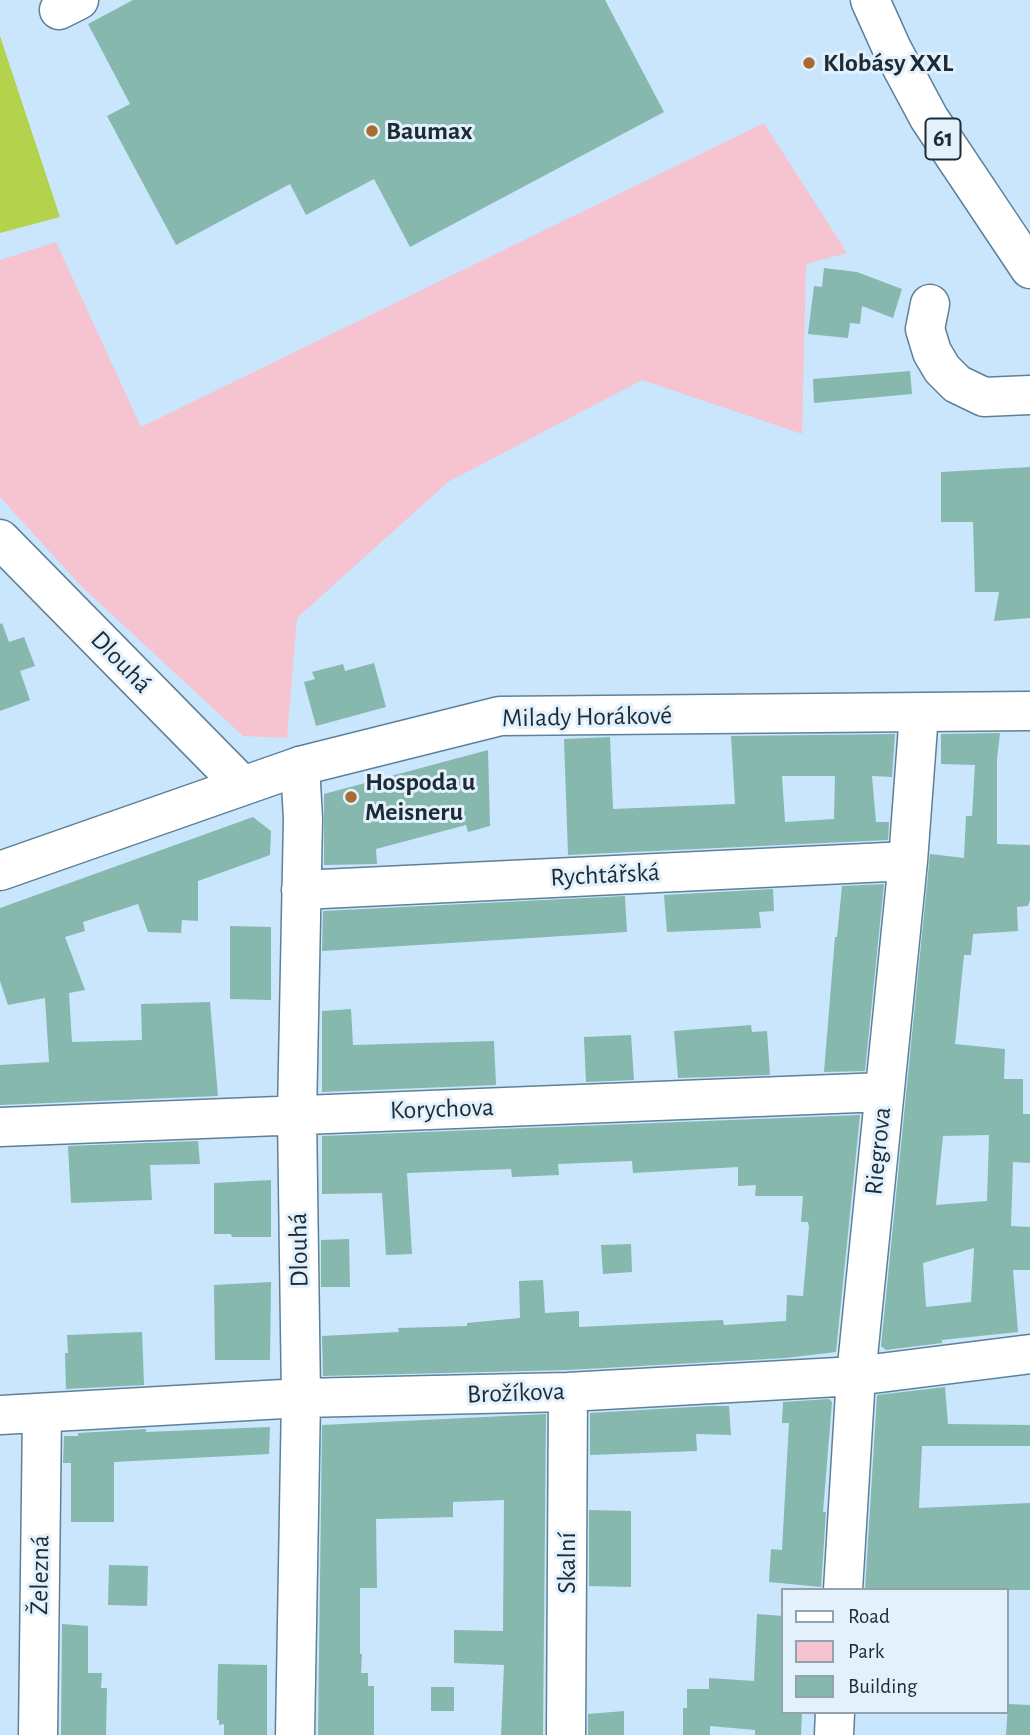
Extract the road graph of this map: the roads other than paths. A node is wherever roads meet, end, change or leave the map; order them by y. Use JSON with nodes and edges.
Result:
{"nodes":[{"id":1,"x":870,"y":0,"type":"edge"},
{"id":2,"x":1030,"y":269,"type":"edge"},
{"id":3,"x":930,"y":304,"type":"dead end"},
{"id":4,"x":1030,"y":395,"type":"edge"},
{"id":5,"x":0,"y":539,"type":"edge"},
{"id":6,"x":1030,"y":711,"type":"edge"},
{"id":7,"x":919,"y":713,"type":"junction"},
{"id":8,"x":300,"y":766,"type":"junction"},
{"id":9,"x":242,"y":785,"type":"junction"},
{"id":10,"x":908,"y":861,"type":"junction"},
{"id":11,"x":0,"y":871,"type":"edge"},
{"id":12,"x":301,"y":890,"type":"junction"},
{"id":13,"x":884,"y":1092,"type":"junction"},
{"id":14,"x":297,"y":1114,"type":"junction"},
{"id":15,"x":0,"y":1127,"type":"edge"},
{"id":16,"x":1030,"y":1354,"type":"edge"},
{"id":17,"x":856,"y":1376,"type":"junction"},
{"id":18,"x":568,"y":1392,"type":"junction"},
{"id":19,"x":301,"y":1398,"type":"junction"},
{"id":20,"x":42,"y":1414,"type":"junction"},
{"id":21,"x":0,"y":1415,"type":"edge"},
{"id":22,"x":843,"y":1588,"type":"edge"},
{"id":23,"x":835,"y":1714,"type":"edge"},
{"id":24,"x":38,"y":1735,"type":"edge"},
{"id":25,"x":295,"y":1735,"type":"edge"},
{"id":26,"x":566,"y":1735,"type":"edge"},
{"id":27,"x":834,"y":1735,"type":"edge"}],
"edges":[{"from":1,"to":2,"type":"street","number":"61"},
{"from":3,"to":4,"type":"street"},
{"from":5,"to":9,"type":"street","name":"Dlouhá"},
{"from":6,"to":7,"type":"street","name":"Milady Horákové"},
{"from":7,"to":8,"type":"street","name":"Milady Horákové"},
{"from":7,"to":10,"type":"street","name":"Riegrova"},
{"from":8,"to":9,"type":"street","name":"Milady Horákové"},
{"from":8,"to":12,"type":"street","name":"Dlouhá"},
{"from":9,"to":11,"type":"street","name":"Milady Horákové"},
{"from":10,"to":12,"type":"street","name":"Rychtářská"},
{"from":10,"to":13,"type":"street","name":"Riegrova"},
{"from":12,"to":14,"type":"street","name":"Dlouhá"},
{"from":13,"to":14,"type":"street","name":"Korychova"},
{"from":13,"to":17,"type":"street","name":"Riegrova"},
{"from":14,"to":15,"type":"street","name":"Korychova"},
{"from":14,"to":19,"type":"street","name":"Dlouhá"},
{"from":16,"to":17,"type":"street","name":"Brožíkova"},
{"from":17,"to":18,"type":"street","name":"Brožíkova"},
{"from":17,"to":22,"type":"street","name":"Riegrova"},
{"from":18,"to":19,"type":"street","name":"Brožíkova"},
{"from":18,"to":26,"type":"street","name":"Skalní"},
{"from":19,"to":20,"type":"street","name":"Brožíkova"},
{"from":19,"to":25,"type":"street","name":"Dlouhá"},
{"from":20,"to":21,"type":"street","name":"Brožíkova"},
{"from":20,"to":24,"type":"street","name":"Železná"},
{"from":23,"to":27,"type":"street"}]}
